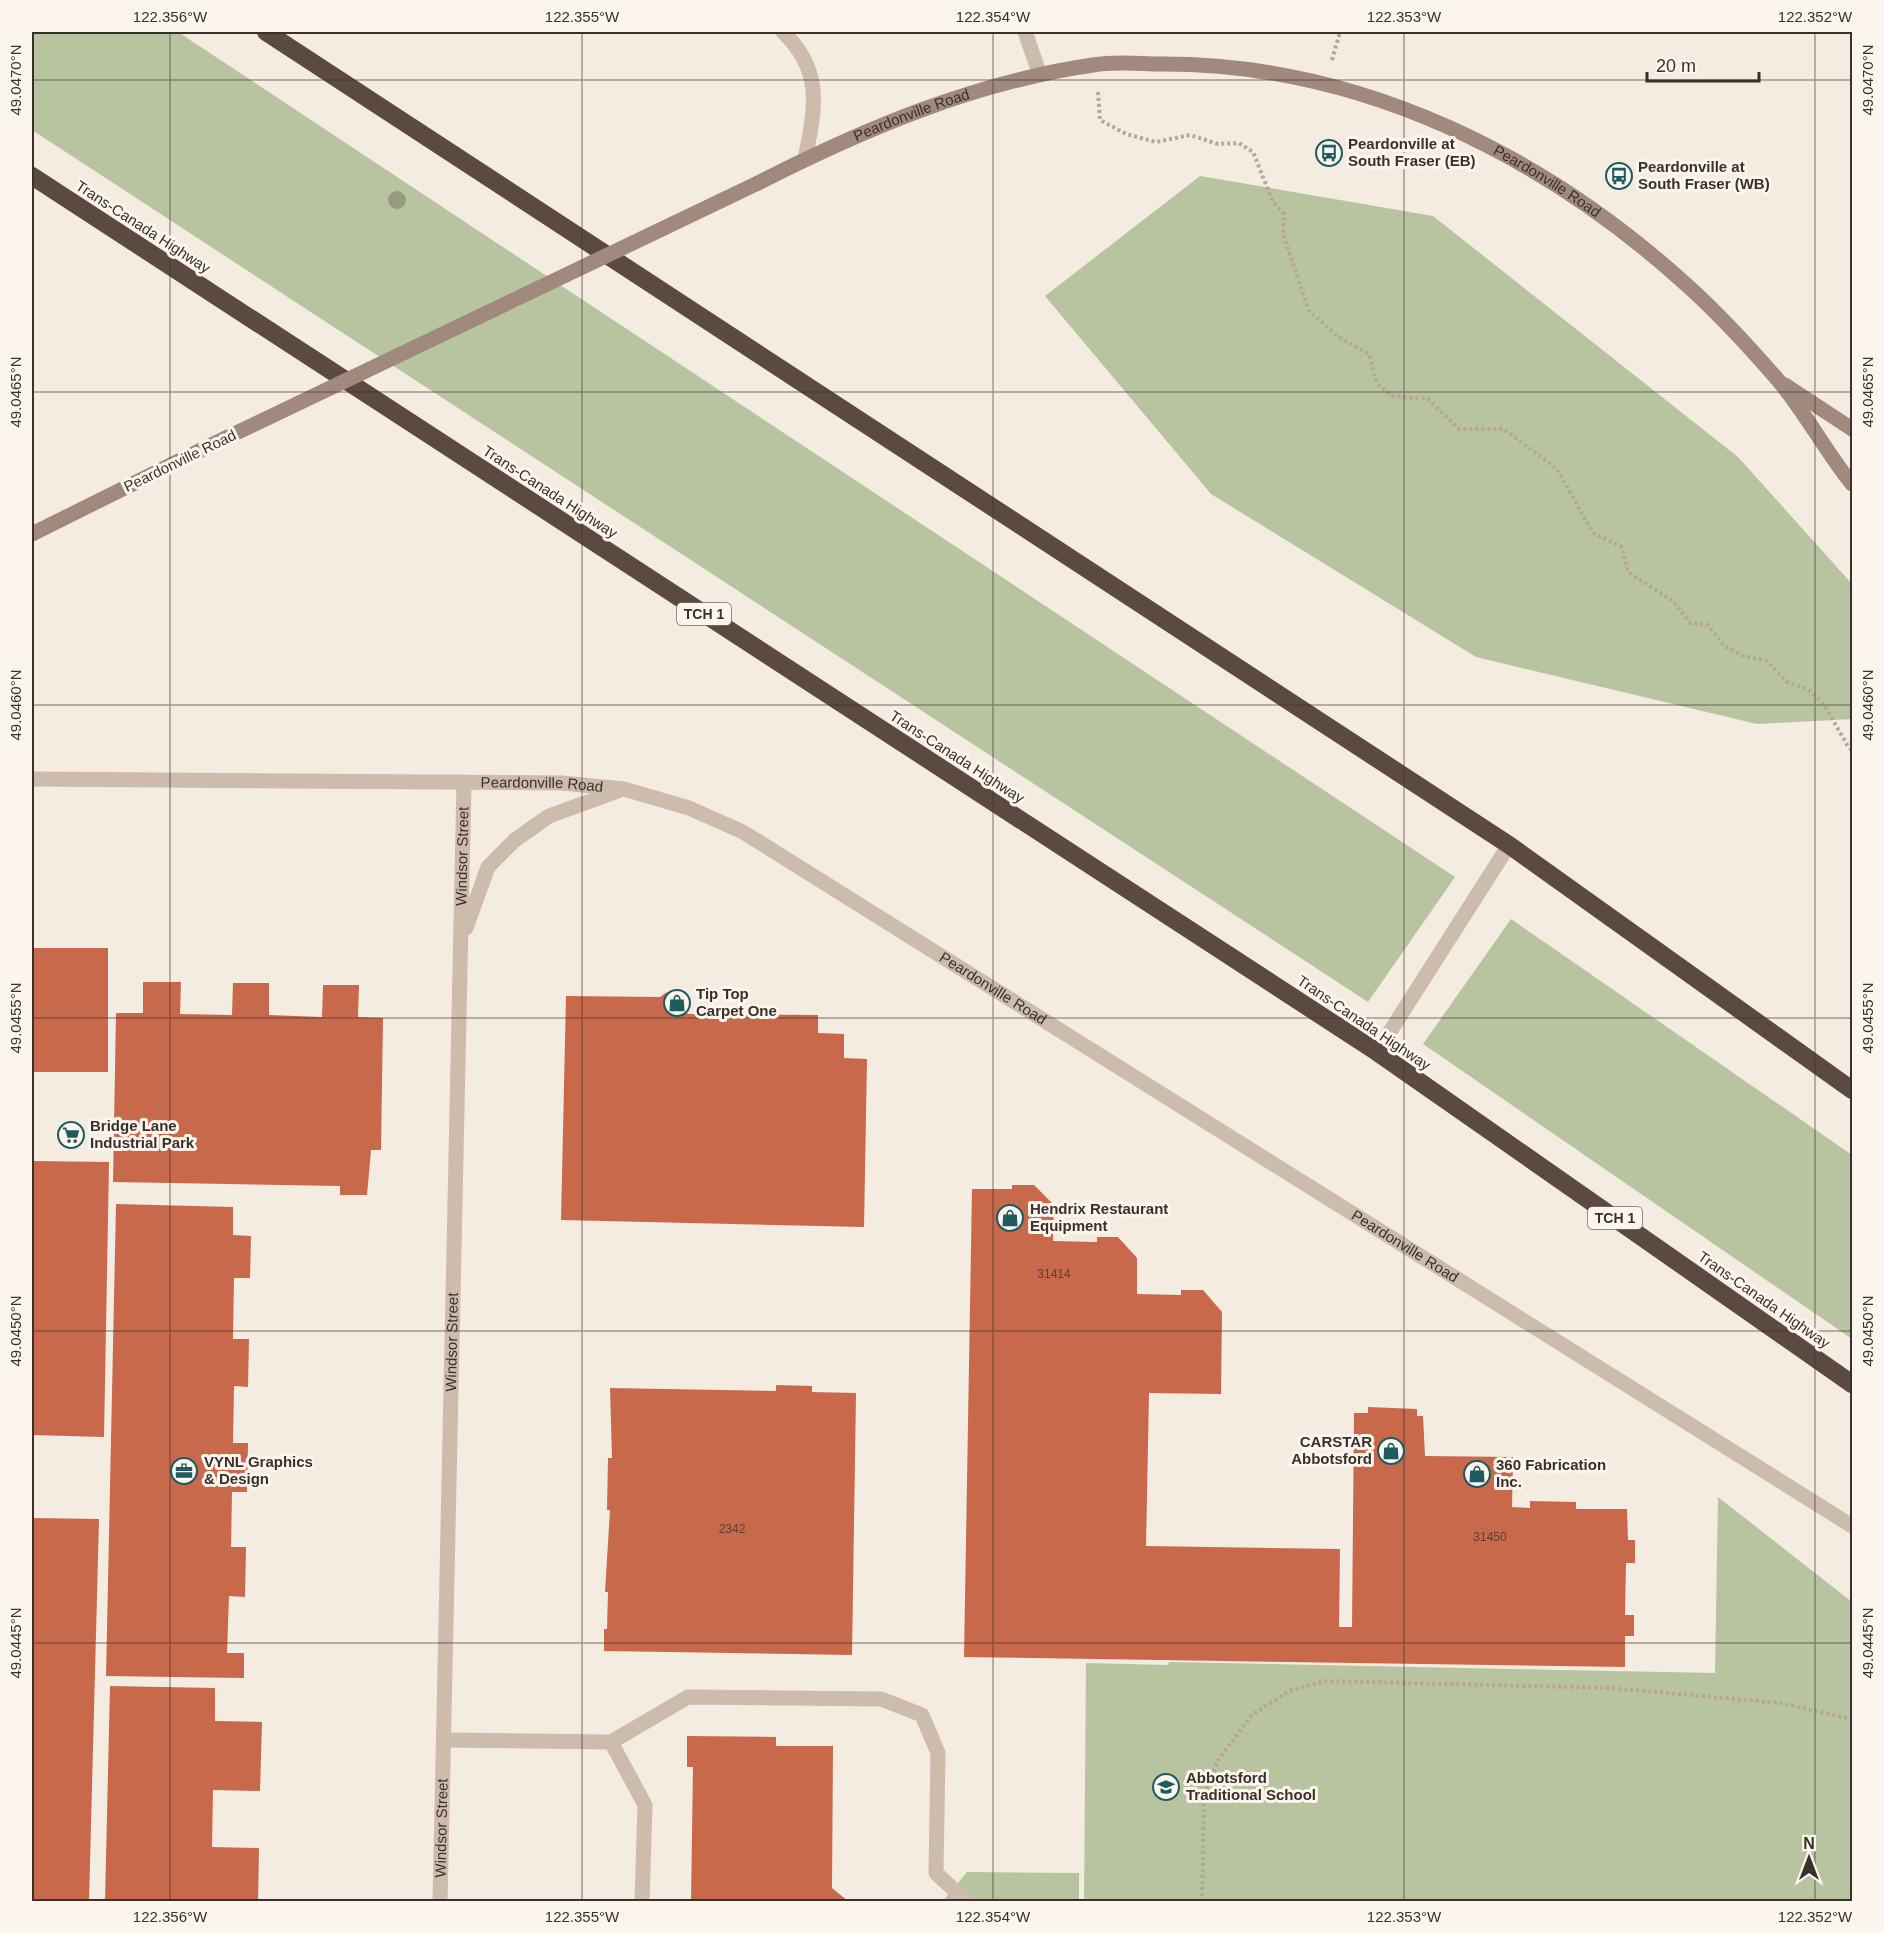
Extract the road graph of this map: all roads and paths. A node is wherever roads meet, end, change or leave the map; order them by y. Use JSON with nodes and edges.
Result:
{"nodes":[{"id":1,"x":266,"y":32,"type":"edge"},
{"id":2,"x":783,"y":32,"type":"edge"},
{"id":3,"x":1025,"y":32,"type":"edge"},
{"id":4,"x":1096,"y":64,"type":"junction"},
{"id":5,"x":1040,"y":75,"type":"junction"},
{"id":6,"x":805,"y":159,"type":"junction"},
{"id":7,"x":32,"y":176,"type":"edge"},
{"id":8,"x":1779,"y":382,"type":"junction"},
{"id":9,"x":1852,"y":429,"type":"edge"},
{"id":10,"x":1852,"y":484,"type":"edge"},
{"id":11,"x":32,"y":534,"type":"edge"},
{"id":12,"x":1852,"y":750,"type":"edge"},
{"id":13,"x":32,"y":779,"type":"edge"},
{"id":14,"x":464,"y":783,"type":"junction"},
{"id":15,"x":624,"y":789,"type":"junction"},
{"id":16,"x":1509,"y":845,"type":"junction"},
{"id":17,"x":462,"y":940,"type":"junction"},
{"id":18,"x":1377,"y":1052,"type":"junction"},
{"id":19,"x":1852,"y":1090,"type":"edge"},
{"id":20,"x":1852,"y":1384,"type":"edge"},
{"id":21,"x":1852,"y":1526,"type":"edge"},
{"id":22,"x":1852,"y":1719,"type":"edge"},
{"id":23,"x":444,"y":1740,"type":"junction"},
{"id":24,"x":611,"y":1742,"type":"junction"},
{"id":25,"x":440,"y":1902,"type":"edge"},
{"id":26,"x":642,"y":1902,"type":"edge"},
{"id":27,"x":967,"y":1902,"type":"edge"},
{"id":28,"x":1202,"y":1902,"type":"edge"}],
"edges":[{"from":1,"to":16,"type":"highway"},
{"from":2,"to":6,"type":"street"},
{"from":3,"to":5,"type":"street"},
{"from":4,"to":5,"type":"main road","name":"Peardonville Road"},
{"from":4,"to":8,"type":"main road","name":"Peardonville Road"},
{"from":4,"to":12,"type":"path"},
{"from":5,"to":6,"type":"main road","name":"Peardonville Road"},
{"from":6,"to":11,"type":"main road","name":"Peardonville Road","bridge":true},
{"from":7,"to":18,"type":"highway","name":"Trans-Canada Highway","number":"TCH 1"},
{"from":8,"to":9,"type":"main road","name":"Peardonville Road"},
{"from":8,"to":10,"type":"main road","name":"Peardonville Road"},
{"from":13,"to":14,"type":"street","name":"Peardonville Road"},
{"from":14,"to":15,"type":"street","name":"Peardonville Road"},
{"from":14,"to":17,"type":"street","name":"Windsor Street"},
{"from":15,"to":17,"type":"street"},
{"from":15,"to":21,"type":"street","name":"Peardonville Road"},
{"from":16,"to":18,"type":"street"},
{"from":16,"to":19,"type":"highway"},
{"from":17,"to":23,"type":"street","name":"Windsor Street"},
{"from":18,"to":20,"type":"highway","name":"Trans-Canada Highway","number":"TCH 1"},
{"from":22,"to":28,"type":"path"},
{"from":23,"to":24,"type":"street"},
{"from":23,"to":25,"type":"street","name":"Windsor Street"},
{"from":24,"to":26,"type":"street"},
{"from":24,"to":27,"type":"street"}]}
